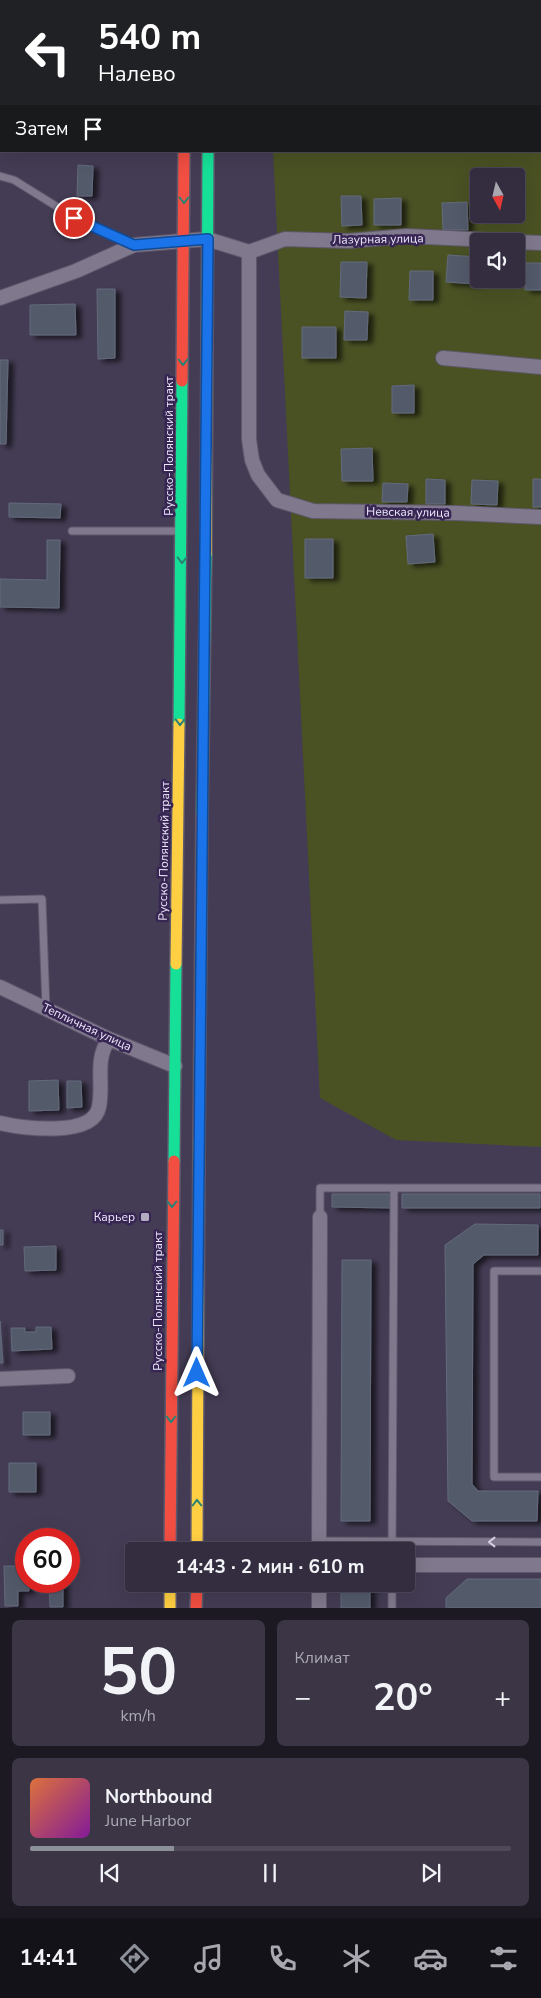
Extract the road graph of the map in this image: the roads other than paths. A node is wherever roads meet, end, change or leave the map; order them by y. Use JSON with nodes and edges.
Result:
{"nodes":[{"id":1,"x":184,"y":152,"type":"edge"},
{"id":2,"x":208,"y":152,"type":"edge"},
{"id":3,"x":0,"y":176,"type":"edge"},
{"id":4,"x":183,"y":239,"type":"junction"},
{"id":5,"x":208,"y":239,"type":"junction"},
{"id":6,"x":470,"y":239,"type":"edge"},
{"id":7,"x":525,"y":242,"type":"edge"},
{"id":8,"x":541,"y":243,"type":"edge"},
{"id":9,"x":134,"y":245,"type":"junction"},
{"id":10,"x":249,"y":252,"type":"junction"},
{"id":11,"x":0,"y":298,"type":"edge"},
{"id":12,"x":443,"y":358,"type":"dead end"},
{"id":13,"x":541,"y":367,"type":"edge"},
{"id":14,"x":541,"y":517,"type":"edge"},
{"id":15,"x":72,"y":531,"type":"dead end"},
{"id":16,"x":182,"y":531,"type":"junction"},
{"id":17,"x":0,"y":900,"type":"edge"},
{"id":18,"x":0,"y":987,"type":"edge"},
{"id":19,"x":46,"y":1008,"type":"junction"},
{"id":20,"x":109,"y":1039,"type":"junction"},
{"id":21,"x":175,"y":1066,"type":"junction"},
{"id":22,"x":0,"y":1123,"type":"edge"},
{"id":23,"x":394,"y":1188,"type":"junction"},
{"id":24,"x":541,"y":1188,"type":"edge"},
{"id":25,"x":320,"y":1217,"type":"joint"},
{"id":26,"x":541,"y":1271,"type":"edge"},
{"id":27,"x":68,"y":1376,"type":"dead end"},
{"id":28,"x":0,"y":1379,"type":"edge"},
{"id":29,"x":541,"y":1477,"type":"edge"},
{"id":30,"x":392,"y":1541,"type":"junction"},
{"id":31,"x":170,"y":1542,"type":"edge"},
{"id":32,"x":197,"y":1542,"type":"edge"},
{"id":33,"x":319,"y":1542,"type":"edge"},
{"id":34,"x":377,"y":1542,"type":"edge"},
{"id":35,"x":541,"y":1542,"type":"edge"},
{"id":36,"x":415,"y":1565,"type":"edge"},
{"id":37,"x":541,"y":1566,"type":"edge"},
{"id":38,"x":170,"y":1592,"type":"edge"},
{"id":39,"x":196,"y":1592,"type":"edge"},
{"id":40,"x":319,"y":1592,"type":"edge"},
{"id":41,"x":392,"y":1592,"type":"edge"},
{"id":42,"x":170,"y":1608,"type":"edge"},
{"id":43,"x":196,"y":1608,"type":"edge"},
{"id":44,"x":319,"y":1608,"type":"edge"},
{"id":45,"x":392,"y":1608,"type":"edge"}],
"edges":[{"from":1,"to":4,"type":"main road","name":"Русско-Полянский тракт","one_way":true},
{"from":2,"to":5,"type":"main road"},
{"from":3,"to":9,"type":"lane"},
{"from":4,"to":5,"type":"street"},
{"from":4,"to":9,"type":"street"},
{"from":4,"to":16,"type":"main road","name":"Русско-Полянский тракт","one_way":true},
{"from":5,"to":10,"type":"street"},
{"from":32,"to":5,"type":"main road","one_way":true},
{"from":6,"to":10,"type":"street","name":"Лазурная улица"},
{"from":7,"to":8,"type":"street"},
{"from":9,"to":11,"type":"street"},
{"from":10,"to":14,"type":"street","name":"Невская улица"},
{"from":12,"to":13,"type":"street"},
{"from":15,"to":16,"type":"lane"},
{"from":16,"to":21,"type":"main road","name":"Русско-Полянский тракт","one_way":true},
{"from":17,"to":19,"type":"lane"},
{"from":18,"to":19,"type":"street","name":"Тепличная улица"},
{"from":19,"to":20,"type":"street","name":"Тепличная улица"},
{"from":20,"to":21,"type":"street","name":"Тепличная улица"},
{"from":20,"to":22,"type":"street"},
{"from":21,"to":31,"type":"main road","name":"Русско-Полянский тракт","one_way":true},
{"from":23,"to":24,"type":"lane"},
{"from":23,"to":25,"type":"lane"},
{"from":23,"to":30,"type":"lane"},
{"from":25,"to":33,"type":"street"},
{"from":26,"to":29,"type":"lane"},
{"from":27,"to":28,"type":"street"},
{"from":30,"to":34,"type":"lane"},
{"from":35,"to":30,"type":"lane","one_way":true},
{"from":36,"to":37,"type":"street"},
{"from":38,"to":42,"type":"main road"},
{"from":39,"to":43,"type":"main road"},
{"from":40,"to":44,"type":"street"},
{"from":41,"to":45,"type":"lane"}]}
